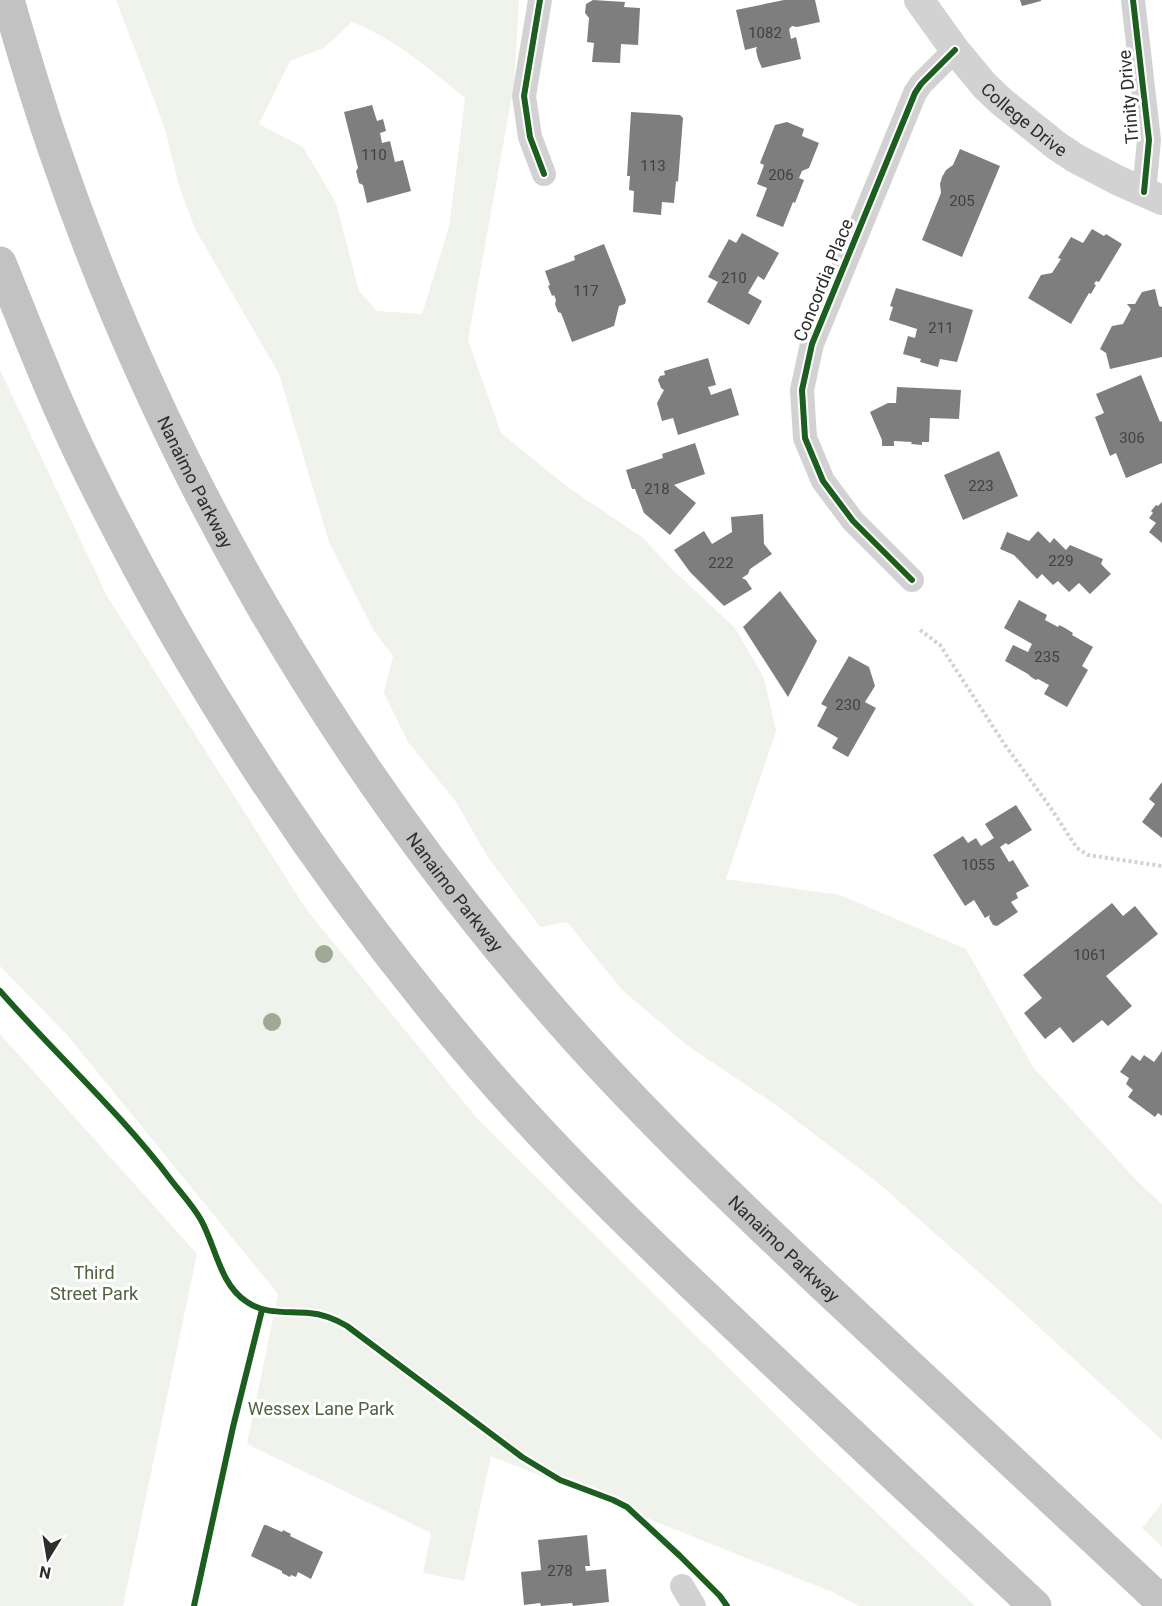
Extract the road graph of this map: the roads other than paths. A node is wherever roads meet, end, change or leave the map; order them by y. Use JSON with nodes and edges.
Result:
{"nodes":[{"id":1,"x":8,"y":0,"type":"edge"},
{"id":2,"x":540,"y":0,"type":"edge"},
{"id":3,"x":919,"y":0,"type":"edge"},
{"id":4,"x":1133,"y":0,"type":"edge"},
{"id":5,"x":955,"y":50,"type":"junction"},
{"id":6,"x":544,"y":174,"type":"dead end"},
{"id":7,"x":1153,"y":196,"type":"edge"},
{"id":8,"x":0,"y":263,"type":"edge"},
{"id":9,"x":912,"y":580,"type":"dead end"},
{"id":10,"x":1162,"y":1602,"type":"edge"},
{"id":11,"x":1035,"y":1606,"type":"edge"}],
"edges":[{"from":1,"to":10,"type":"highway","name":"Nanaimo Parkway"},
{"from":2,"to":6,"type":"street"},
{"from":3,"to":5,"type":"street","name":"College Drive"},
{"from":4,"to":7,"type":"street","name":"Trinity Drive"},
{"from":5,"to":7,"type":"street","name":"College Drive"},
{"from":5,"to":9,"type":"street","name":"Concordia Place"},
{"from":8,"to":11,"type":"highway"}]}
